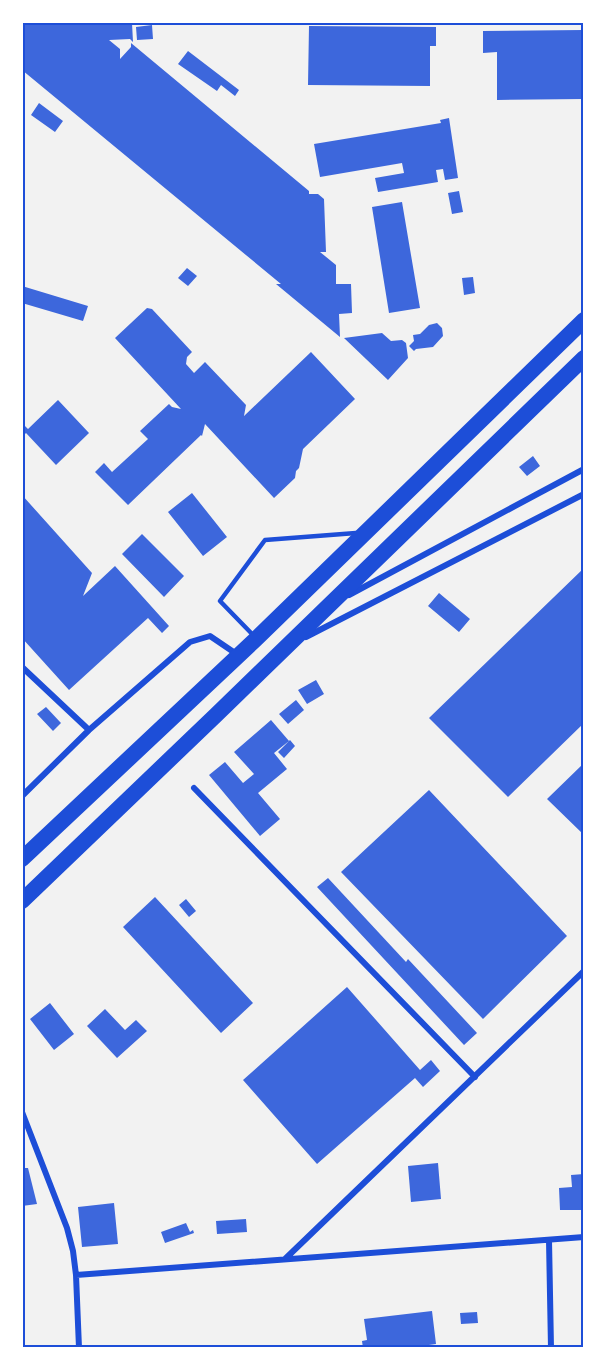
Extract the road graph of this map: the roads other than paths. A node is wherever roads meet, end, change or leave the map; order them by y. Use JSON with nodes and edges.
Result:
{"nodes":[{"id":1,"x":584,"y":320,"type":"edge"},
{"id":2,"x":584,"y":358,"type":"edge"},
{"id":3,"x":583,"y":469,"type":"edge"},
{"id":4,"x":584,"y":494,"type":"edge"},
{"id":5,"x":365,"y":533,"type":"junction"},
{"id":6,"x":328,"y":606,"type":"junction"},
{"id":7,"x":256,"y":639,"type":"junction"},
{"id":8,"x":286,"y":647,"type":"junction"},
{"id":9,"x":238,"y":656,"type":"junction"},
{"id":10,"x":22,"y":668,"type":"edge"},
{"id":11,"x":89,"y":730,"type":"junction"},
{"id":12,"x":194,"y":788,"type":"dead end"},
{"id":13,"x":22,"y":796,"type":"edge"},
{"id":14,"x":22,"y":859,"type":"edge"},
{"id":15,"x":22,"y":901,"type":"edge"},
{"id":16,"x":584,"y":971,"type":"edge"},
{"id":17,"x":475,"y":1077,"type":"junction"},
{"id":18,"x":22,"y":1112,"type":"edge"},
{"id":19,"x":584,"y":1237,"type":"edge"},
{"id":20,"x":549,"y":1240,"type":"junction"},
{"id":21,"x":285,"y":1259,"type":"junction"},
{"id":22,"x":76,"y":1275,"type":"junction"},
{"id":23,"x":79,"y":1347,"type":"edge"},
{"id":24,"x":551,"y":1347,"type":"edge"}],
"edges":[{"from":1,"to":5,"type":"highway"},
{"from":2,"to":6,"type":"highway"},
{"from":3,"to":6,"type":"street"},
{"from":4,"to":8,"type":"street"},
{"from":5,"to":7,"type":"highway"},
{"from":5,"to":7,"type":"lane"},
{"from":6,"to":8,"type":"highway"},
{"from":7,"to":9,"type":"highway"},
{"from":8,"to":15,"type":"highway"},
{"from":9,"to":11,"type":"street"},
{"from":9,"to":14,"type":"highway"},
{"from":10,"to":11,"type":"street"},
{"from":11,"to":13,"type":"street"},
{"from":12,"to":17,"type":"street"},
{"from":16,"to":17,"type":"street"},
{"from":17,"to":21,"type":"street"},
{"from":18,"to":22,"type":"street"},
{"from":19,"to":20,"type":"street"},
{"from":20,"to":21,"type":"street"},
{"from":20,"to":24,"type":"street"},
{"from":21,"to":22,"type":"street"},
{"from":22,"to":23,"type":"street"}]}
